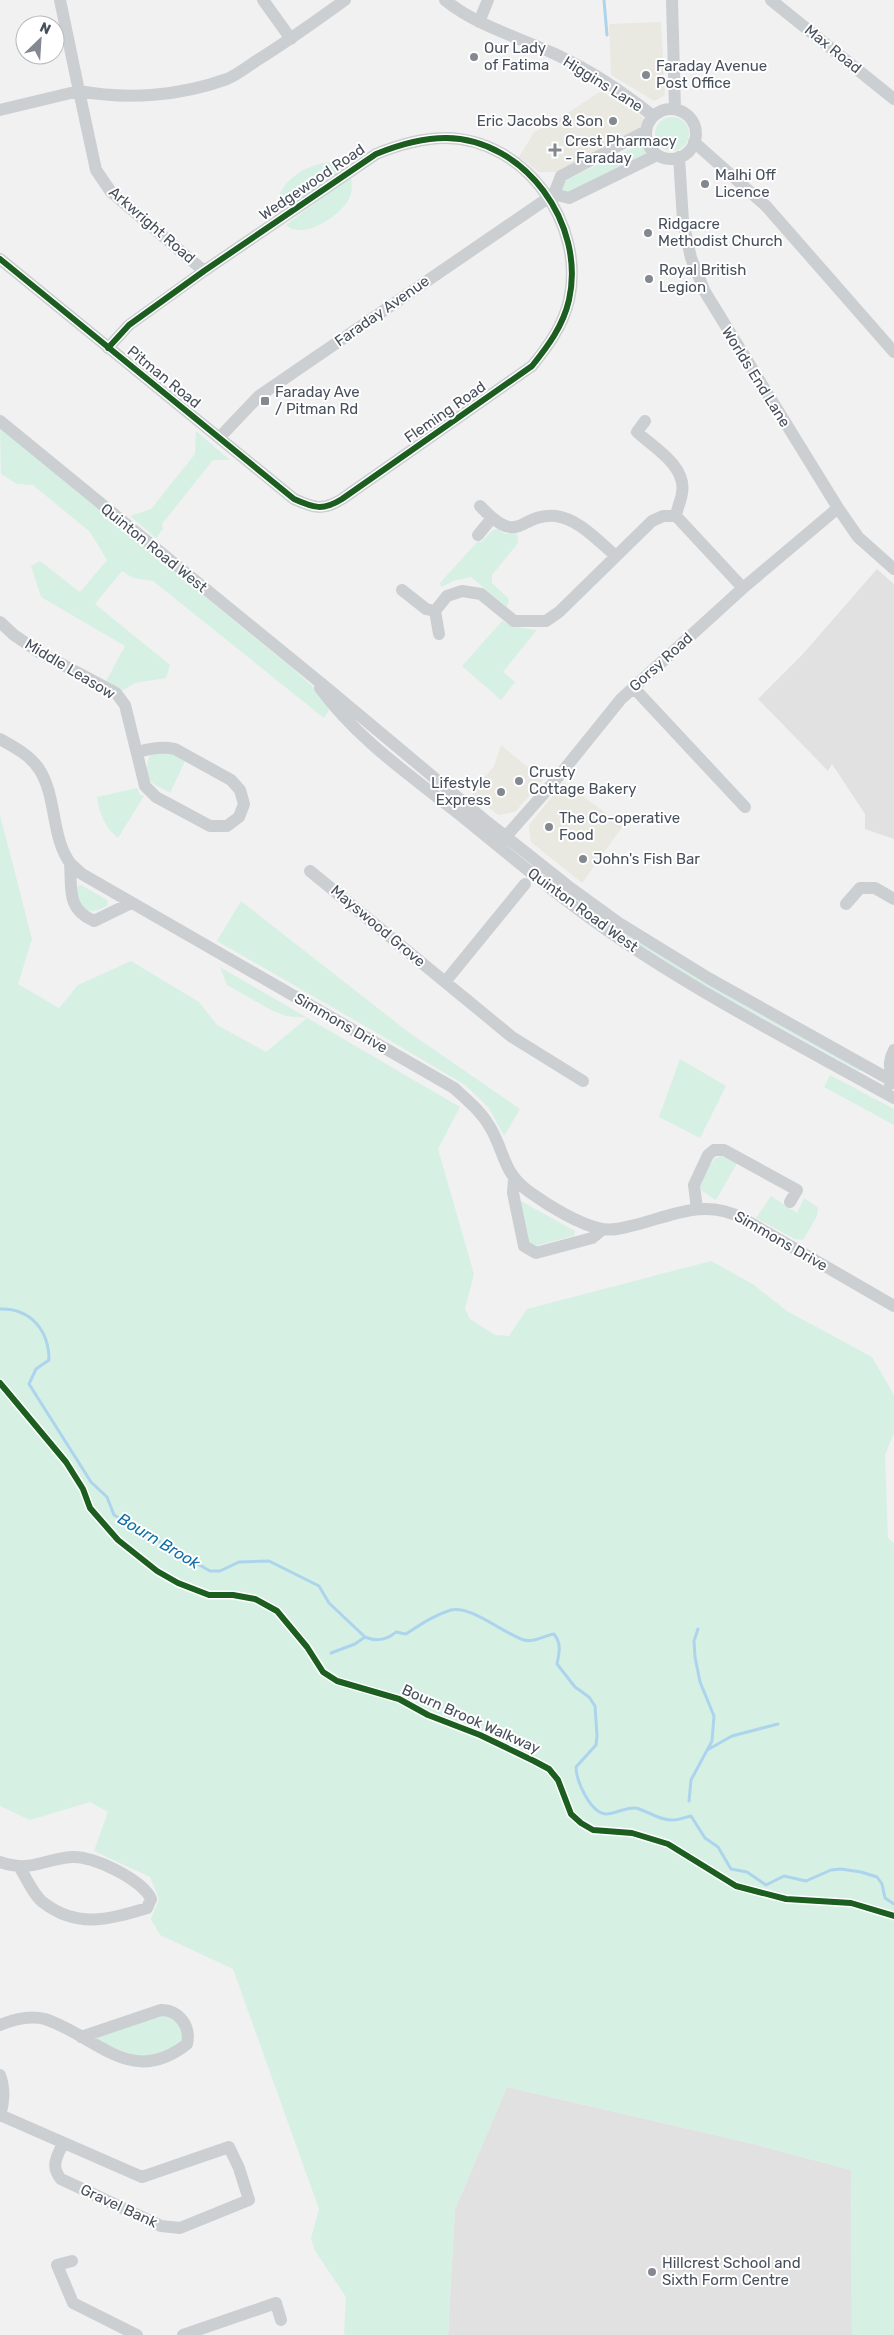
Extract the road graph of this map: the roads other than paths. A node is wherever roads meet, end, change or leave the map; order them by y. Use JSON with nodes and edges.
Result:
{"nodes":[{"id":1,"x":60,"y":0,"type":"edge"},
{"id":2,"x":263,"y":0,"type":"edge"},
{"id":3,"x":345,"y":0,"type":"edge"},
{"id":4,"x":445,"y":0,"type":"edge"},
{"id":5,"x":488,"y":0,"type":"edge"},
{"id":6,"x":672,"y":0,"type":"edge"},
{"id":7,"x":771,"y":0,"type":"edge"},
{"id":8,"x":479,"y":22,"type":"junction"},
{"id":9,"x":291,"y":39,"type":"junction"},
{"id":10,"x":79,"y":92,"type":"junction"},
{"id":11,"x":894,"y":99,"type":"edge"},
{"id":12,"x":675,"y":109,"type":"junction"},
{"id":13,"x":0,"y":110,"type":"edge"},
{"id":14,"x":653,"y":116,"type":"junction"},
{"id":15,"x":646,"y":131,"type":"junction"},
{"id":16,"x":694,"y":142,"type":"junction"},
{"id":17,"x":657,"y":155,"type":"junction"},
{"id":18,"x":679,"y":157,"type":"junction"},
{"id":19,"x":551,"y":195,"type":"junction"},
{"id":20,"x":0,"y":259,"type":"edge"},
{"id":21,"x":204,"y":271,"type":"junction"},
{"id":22,"x":108,"y":348,"type":"junction"},
{"id":23,"x":894,"y":352,"type":"edge"},
{"id":24,"x":0,"y":421,"type":"edge"},
{"id":25,"x":645,"y":421,"type":"dead end"},
{"id":26,"x":219,"y":438,"type":"junction"},
{"id":27,"x":480,"y":506,"type":"dead end"},
{"id":28,"x":838,"y":508,"type":"junction"},
{"id":29,"x":676,"y":516,"type":"junction"},
{"id":30,"x":492,"y":518,"type":"junction"},
{"id":31,"x":478,"y":536,"type":"dead end"},
{"id":32,"x":616,"y":556,"type":"junction"},
{"id":33,"x":894,"y":569,"type":"edge"},
{"id":34,"x":743,"y":588,"type":"junction"},
{"id":35,"x":402,"y":590,"type":"dead end"},
{"id":36,"x":435,"y":611,"type":"junction"},
{"id":37,"x":0,"y":622,"type":"edge"},
{"id":38,"x":439,"y":634,"type":"dead end"},
{"id":39,"x":309,"y":674,"type":"junction"},
{"id":40,"x":634,"y":687,"type":"junction"},
{"id":41,"x":0,"y":739,"type":"edge"},
{"id":42,"x":138,"y":752,"type":"junction"},
{"id":43,"x":745,"y":807,"type":"dead end"},
{"id":44,"x":505,"y":837,"type":"junction"},
{"id":45,"x":509,"y":855,"type":"junction"},
{"id":46,"x":70,"y":863,"type":"junction"},
{"id":47,"x":521,"y":864,"type":"junction"},
{"id":48,"x":540,"y":864,"type":"junction"},
{"id":49,"x":310,"y":871,"type":"dead end"},
{"id":50,"x":525,"y":884,"type":"junction"},
{"id":51,"x":549,"y":886,"type":"junction"},
{"id":52,"x":894,"y":899,"type":"edge"},
{"id":53,"x":132,"y":903,"type":"junction"},
{"id":54,"x":846,"y":904,"type":"dead end"},
{"id":55,"x":445,"y":982,"type":"junction"},
{"id":56,"x":891,"y":1055,"type":"edge"},
{"id":57,"x":867,"y":1067,"type":"junction"},
{"id":58,"x":861,"y":1080,"type":"junction"},
{"id":59,"x":583,"y":1081,"type":"dead end"},
{"id":60,"x":893,"y":1081,"type":"edge"},
{"id":61,"x":890,"y":1096,"type":"edge"},
{"id":62,"x":514,"y":1179,"type":"junction"},
{"id":63,"x":790,"y":1202,"type":"dead end"},
{"id":64,"x":697,"y":1209,"type":"junction"},
{"id":65,"x":603,"y":1229,"type":"junction"},
{"id":66,"x":894,"y":1306,"type":"edge"},
{"id":67,"x":0,"y":1862,"type":"edge"},
{"id":68,"x":20,"y":1868,"type":"junction"},
{"id":69,"x":0,"y":2025,"type":"edge"},
{"id":70,"x":81,"y":2038,"type":"junction"},
{"id":71,"x":0,"y":2075,"type":"edge"},
{"id":72,"x":0,"y":2115,"type":"edge"},
{"id":73,"x":64,"y":2143,"type":"junction"},
{"id":74,"x":72,"y":2261,"type":"dead end"},
{"id":75,"x":281,"y":2320,"type":"dead end"},
{"id":76,"x":137,"y":2335,"type":"edge"},
{"id":77,"x":183,"y":2335,"type":"edge"}],
"edges":[{"from":1,"to":10,"type":"street","name":"Arkwright Road"},
{"from":2,"to":9,"type":"street"},
{"from":3,"to":9,"type":"street"},
{"from":4,"to":8,"type":"street","name":"Higgins Lane"},
{"from":5,"to":8,"type":"street"},
{"from":6,"to":12,"type":"street"},
{"from":7,"to":11,"type":"street","name":"Max Road"},
{"from":8,"to":14,"type":"street","name":"Higgins Lane"},
{"from":9,"to":10,"type":"street"},
{"from":10,"to":13,"type":"street"},
{"from":10,"to":21,"type":"street","name":"Arkwright Road"},
{"from":12,"to":14,"type":"street"},
{"from":12,"to":16,"type":"street"},
{"from":14,"to":15,"type":"street"},
{"from":15,"to":17,"type":"street"},
{"from":15,"to":19,"type":"street","name":"Faraday Avenue"},
{"from":16,"to":18,"type":"street"},
{"from":16,"to":23,"type":"street"},
{"from":17,"to":18,"type":"street"},
{"from":17,"to":19,"type":"street"},
{"from":18,"to":28,"type":"street","name":"Worlds End Lane"},
{"from":19,"to":21,"type":"street","name":"Wedgewood Road"},
{"from":19,"to":26,"type":"street","name":"Faraday Avenue"},
{"from":19,"to":26,"type":"street","name":"Fleming Road"},
{"from":20,"to":22,"type":"street","name":"Pitman Road"},
{"from":21,"to":22,"type":"street","name":"Wedgewood Road"},
{"from":22,"to":26,"type":"street","name":"Pitman Road"},
{"from":24,"to":39,"type":"street","name":"Quinton Road West"},
{"from":25,"to":29,"type":"street"},
{"from":27,"to":30,"type":"street"},
{"from":28,"to":33,"type":"street","name":"Worlds End Lane"},
{"from":28,"to":34,"type":"street","name":"Gorsy Road"},
{"from":29,"to":32,"type":"street"},
{"from":29,"to":34,"type":"street"},
{"from":30,"to":31,"type":"street"},
{"from":30,"to":32,"type":"street"},
{"from":32,"to":36,"type":"street"},
{"from":34,"to":40,"type":"street","name":"Gorsy Road"},
{"from":35,"to":36,"type":"street"},
{"from":36,"to":38,"type":"street"},
{"from":37,"to":42,"type":"street","name":"Middle Leasow"},
{"from":39,"to":44,"type":"street","name":"Quinton Road West"},
{"from":39,"to":45,"type":"street","name":"Quinton Road West"},
{"from":40,"to":43,"type":"street"},
{"from":40,"to":44,"type":"street","name":"Gorsy Road"},
{"from":41,"to":46,"type":"street","name":"Simmons Drive"},
{"from":42,"to":42,"type":"street","name":"Middle Leasow"},
{"from":44,"to":45,"type":"street"},
{"from":44,"to":48,"type":"street","name":"Quinton Road West"},
{"from":45,"to":47,"type":"street","name":"Quinton Road West"},
{"from":46,"to":53,"type":"street","name":"Simmons Drive"},
{"from":46,"to":53,"type":"street","name":"Simmons Drive"},
{"from":47,"to":50,"type":"street"},
{"from":47,"to":51,"type":"street","name":"Quinton Road West"},
{"from":48,"to":51,"type":"street"},
{"from":48,"to":57,"type":"street","name":"Quinton Road West"},
{"from":49,"to":55,"type":"street","name":"Mayswood Grove"},
{"from":50,"to":51,"type":"street"},
{"from":50,"to":55,"type":"street"},
{"from":51,"to":58,"type":"street","name":"Quinton Road West"},
{"from":52,"to":54,"type":"street"},
{"from":53,"to":62,"type":"street","name":"Simmons Drive"},
{"from":55,"to":59,"type":"street","name":"Mayswood Grove"},
{"from":56,"to":57,"type":"street"},
{"from":56,"to":60,"type":"street"},
{"from":57,"to":58,"type":"street"},
{"from":57,"to":60,"type":"street","name":"Quinton Road West"},
{"from":58,"to":61,"type":"street","name":"Quinton Road West"},
{"from":60,"to":61,"type":"street"},
{"from":62,"to":65,"type":"street","name":"Simmons Drive"},
{"from":62,"to":65,"type":"street","name":"Simmons Drive"},
{"from":63,"to":64,"type":"street"},
{"from":64,"to":65,"type":"street","name":"Simmons Drive"},
{"from":64,"to":66,"type":"street","name":"Simmons Drive"},
{"from":67,"to":68,"type":"street"},
{"from":68,"to":68,"type":"street"},
{"from":69,"to":70,"type":"street"},
{"from":70,"to":70,"type":"street"},
{"from":71,"to":72,"type":"street"},
{"from":72,"to":73,"type":"street","name":"Gravel Bank"},
{"from":73,"to":73,"type":"street","name":"Gravel Bank"},
{"from":74,"to":76,"type":"street"},
{"from":75,"to":77,"type":"street"}]}
